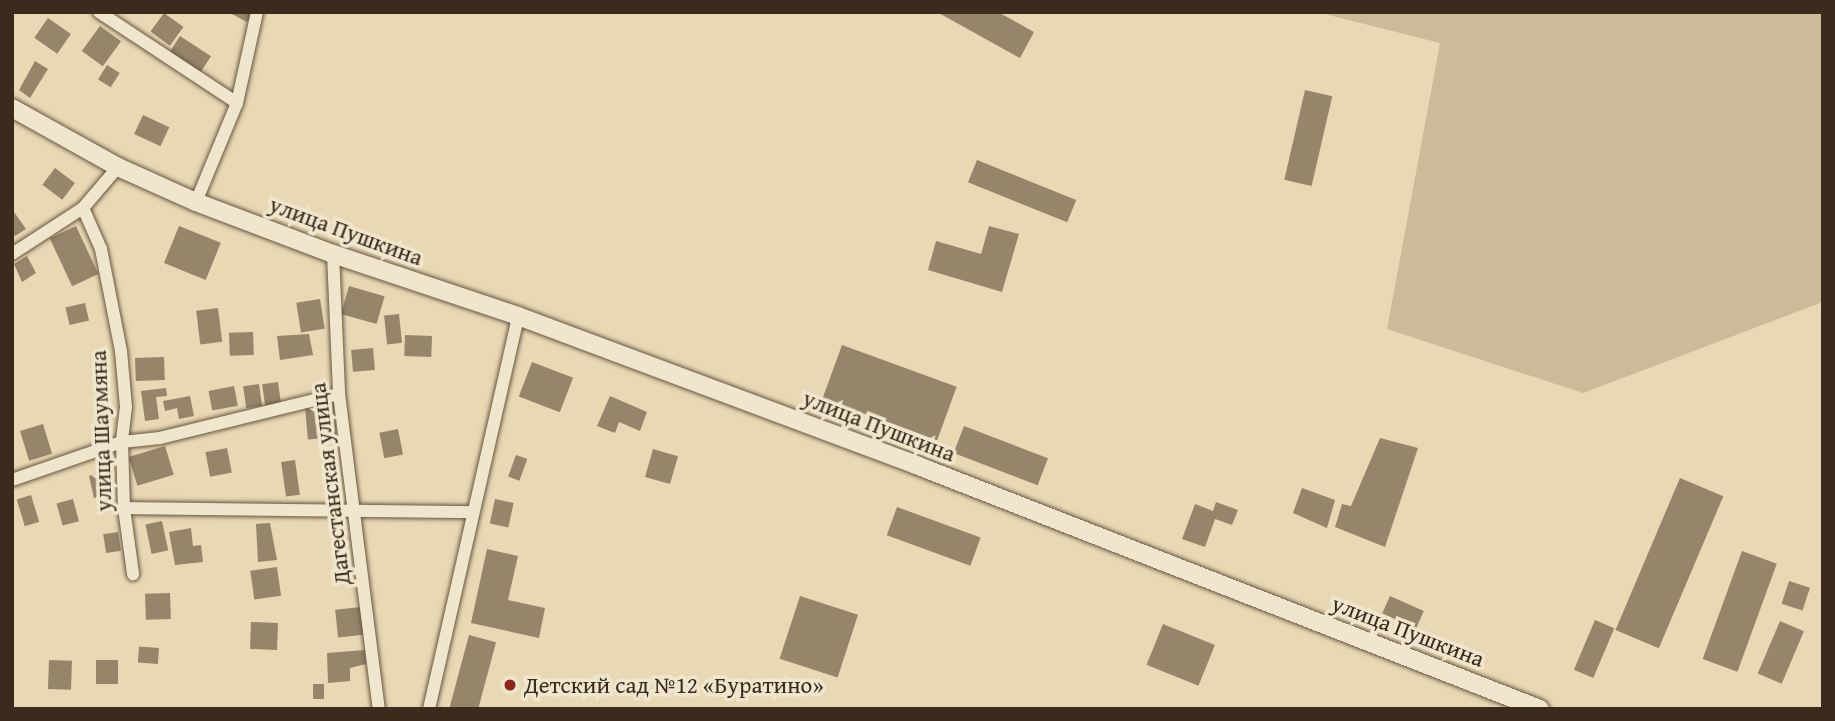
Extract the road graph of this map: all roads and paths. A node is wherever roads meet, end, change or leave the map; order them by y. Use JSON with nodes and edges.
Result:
{"nodes":[{"id":1,"x":99,"y":12,"type":"edge"},
{"id":2,"x":257,"y":12,"type":"edge"},
{"id":3,"x":237,"y":103,"type":"junction"},
{"id":4,"x":12,"y":108,"type":"edge"},
{"id":5,"x":118,"y":167,"type":"junction"},
{"id":6,"x":196,"y":202,"type":"junction"},
{"id":7,"x":83,"y":208,"type":"junction"},
{"id":8,"x":12,"y":254,"type":"edge"},
{"id":9,"x":332,"y":254,"type":"junction"},
{"id":10,"x":518,"y":316,"type":"junction"},
{"id":11,"x":339,"y":394,"type":"junction"},
{"id":12,"x":122,"y":442,"type":"junction"},
{"id":13,"x":12,"y":480,"type":"edge"},
{"id":14,"x":124,"y":508,"type":"junction"},
{"id":15,"x":353,"y":508,"type":"junction"},
{"id":16,"x":472,"y":512,"type":"junction"},
{"id":17,"x":133,"y":573,"type":"dead end"},
{"id":18,"x":379,"y":709,"type":"edge"},
{"id":19,"x":429,"y":709,"type":"edge"},
{"id":20,"x":1540,"y":709,"type":"edge"}],
"edges":[{"from":1,"to":3,"type":"street"},
{"from":2,"to":3,"type":"street"},
{"from":3,"to":6,"type":"street"},
{"from":4,"to":5,"type":"street","name":"улица Пушкина"},
{"from":5,"to":6,"type":"street","name":"улица Пушкина"},
{"from":5,"to":7,"type":"street"},
{"from":6,"to":9,"type":"street","name":"улица Пушкина"},
{"from":7,"to":8,"type":"street"},
{"from":7,"to":12,"type":"street","name":"улица Шаумяна"},
{"from":9,"to":10,"type":"street","name":"улица Пушкина"},
{"from":9,"to":11,"type":"street","name":"Дагестанская улица"},
{"from":10,"to":16,"type":"street"},
{"from":10,"to":20,"type":"street","name":"улица Пушкина"},
{"from":11,"to":12,"type":"street"},
{"from":11,"to":15,"type":"street","name":"Дагестанская улица"},
{"from":12,"to":13,"type":"street"},
{"from":12,"to":14,"type":"street","name":"улица Шаумяна"},
{"from":14,"to":15,"type":"street"},
{"from":14,"to":17,"type":"street","name":"улица Шаумяна"},
{"from":15,"to":16,"type":"street"},
{"from":15,"to":18,"type":"street","name":"Дагестанская улица"},
{"from":16,"to":19,"type":"street"}]}
